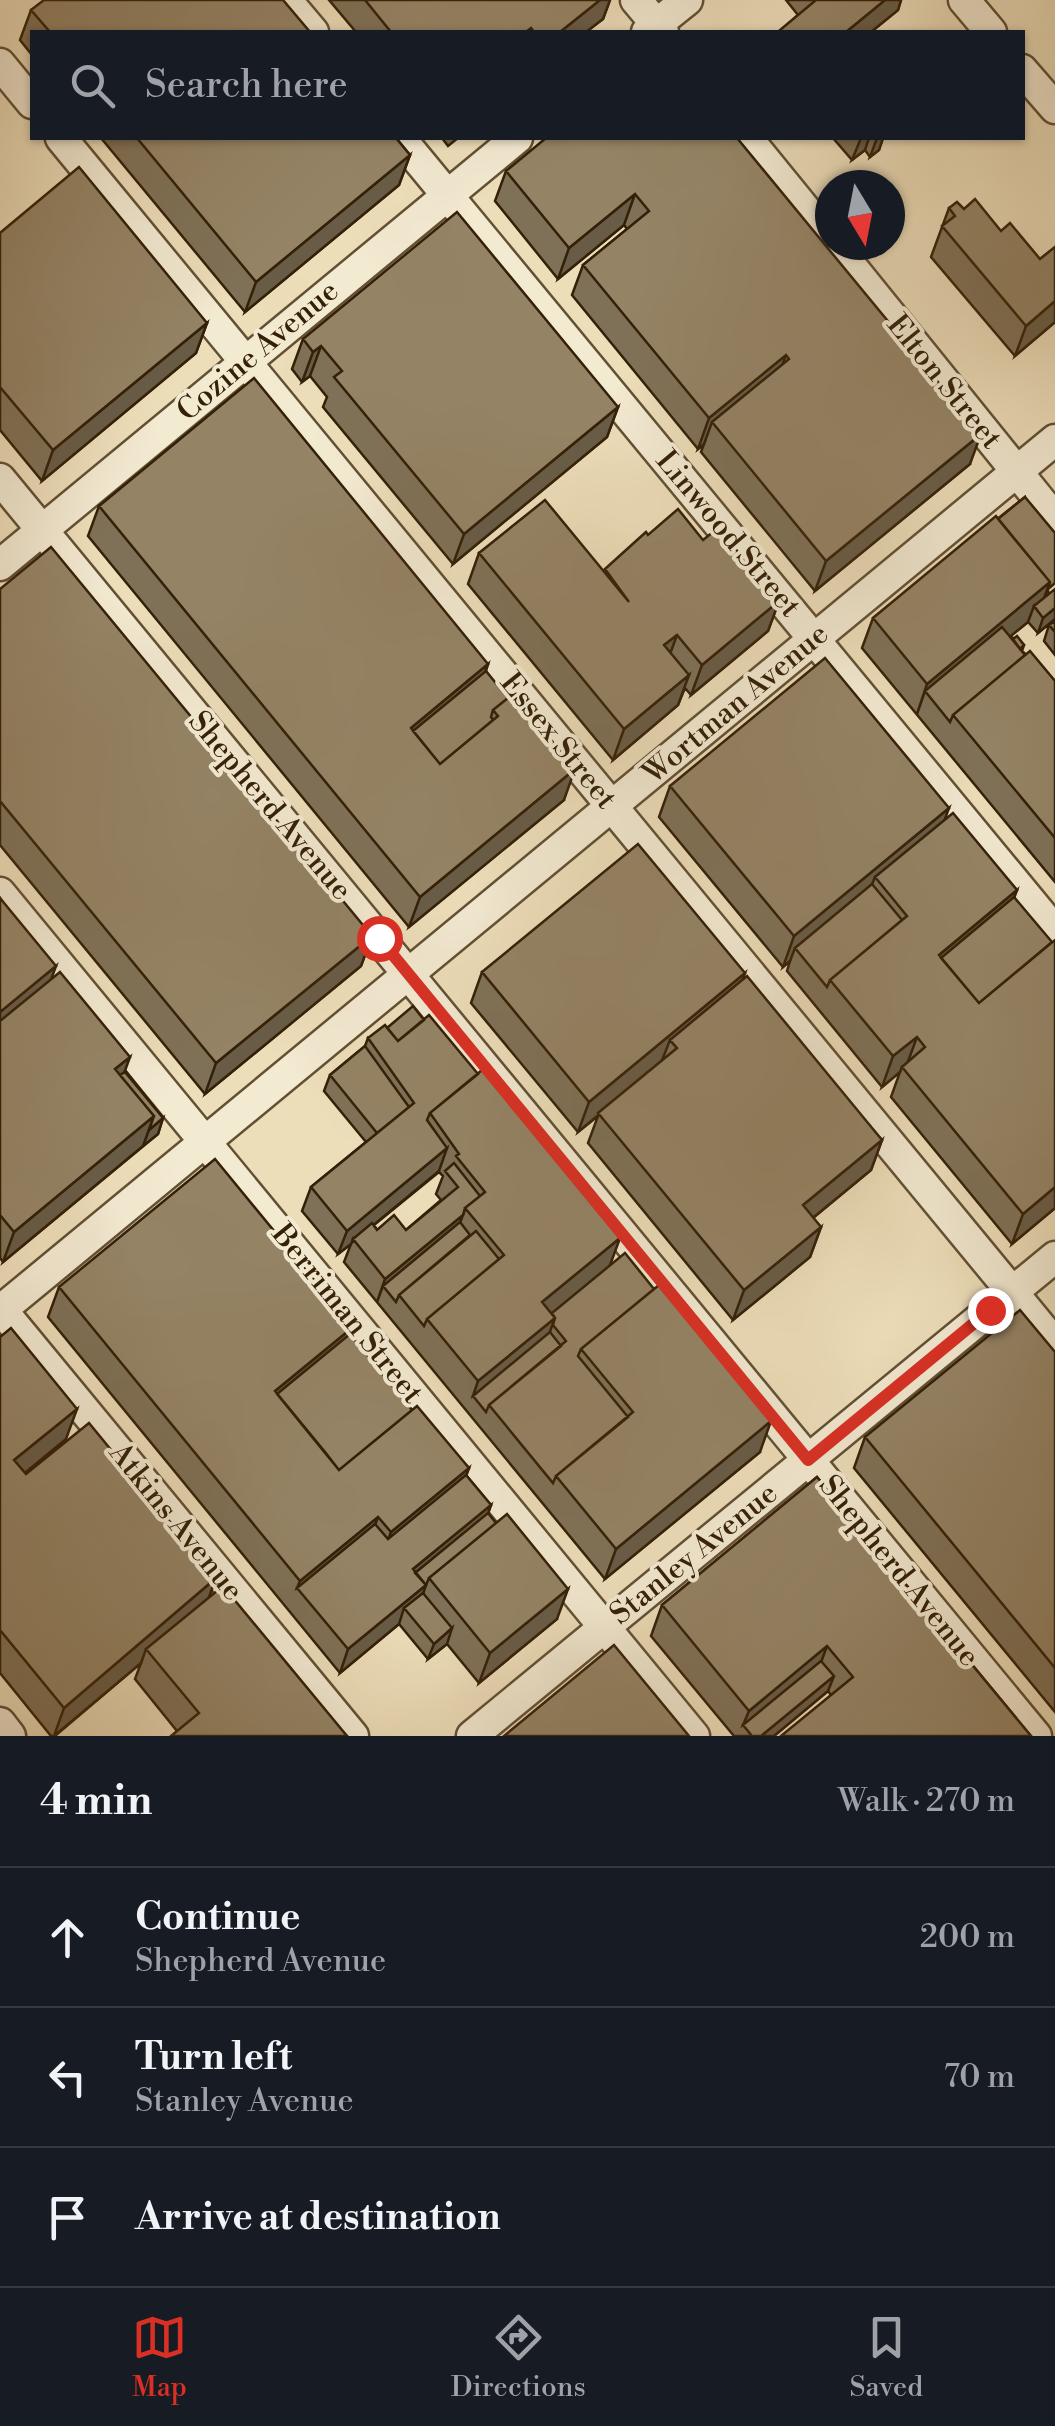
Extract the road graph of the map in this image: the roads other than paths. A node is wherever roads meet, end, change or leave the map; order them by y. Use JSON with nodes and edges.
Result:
{"nodes":[{"id":1,"x":286,"y":0,"type":"edge"},
{"id":2,"x":636,"y":0,"type":"edge"},
{"id":3,"x":688,"y":0,"type":"edge"},
{"id":4,"x":964,"y":0,"type":"edge"},
{"id":5,"x":311,"y":30,"type":"edge"},
{"id":6,"x":655,"y":30,"type":"edge"},
{"id":7,"x":989,"y":30,"type":"edge"},
{"id":8,"x":0,"y":64,"type":"edge"},
{"id":9,"x":1025,"y":73,"type":"edge"},
{"id":10,"x":30,"y":101,"type":"edge"},
{"id":11,"x":1055,"y":108,"type":"edge"},
{"id":12,"x":63,"y":140,"type":"edge"},
{"id":13,"x":402,"y":140,"type":"edge"},
{"id":14,"x":514,"y":140,"type":"edge"},
{"id":15,"x":749,"y":140,"type":"edge"},
{"id":16,"x":447,"y":194,"type":"junction"},
{"id":17,"x":815,"y":222,"type":"edge"},
{"id":18,"x":846,"y":260,"type":"edge"},
{"id":19,"x":245,"y":361,"type":"junction"},
{"id":20,"x":1055,"y":440,"type":"edge"},
{"id":21,"x":1016,"y":472,"type":"junction"},
{"id":22,"x":0,"y":479,"type":"edge"},
{"id":23,"x":1055,"y":519,"type":"edge"},
{"id":24,"x":42,"y":530,"type":"junction"},
{"id":25,"x":0,"y":565,"type":"edge"},
{"id":26,"x":815,"y":640,"type":"junction"},
{"id":27,"x":612,"y":807,"type":"junction"},
{"id":28,"x":0,"y":893,"type":"edge"},
{"id":29,"x":1055,"y":931,"type":"edge"},
{"id":30,"x":409,"y":974,"type":"junction"},
{"id":31,"x":205,"y":1142,"type":"junction"},
{"id":32,"x":1055,"y":1257,"type":"edge"},
{"id":33,"x":1012,"y":1292,"type":"junction"},
{"id":34,"x":1,"y":1310,"type":"edge"},
{"id":35,"x":1055,"y":1344,"type":"edge"},
{"id":36,"x":808,"y":1460,"type":"junction"},
{"id":37,"x":604,"y":1628,"type":"junction"},
{"id":38,"x":0,"y":1724,"type":"edge"},
{"id":39,"x":10,"y":1736,"type":"edge"},
{"id":40,"x":352,"y":1736,"type":"edge"},
{"id":41,"x":472,"y":1736,"type":"edge"},
{"id":42,"x":694,"y":1736,"type":"edge"},
{"id":43,"x":1036,"y":1736,"type":"edge"}],
"edges":[{"from":1,"to":5,"type":"street"},
{"from":2,"to":6,"type":"street"},
{"from":3,"to":6,"type":"street"},
{"from":4,"to":7,"type":"street"},
{"from":8,"to":10,"type":"street"},
{"from":9,"to":11,"type":"street"},
{"from":12,"to":19,"type":"street","name":"Essex Street"},
{"from":13,"to":16,"type":"street","name":"Linwood Street"},
{"from":14,"to":16,"type":"street","name":"Cozine Avenue"},
{"from":15,"to":17,"type":"street","name":"Elton Street"},
{"from":16,"to":19,"type":"street","name":"Cozine Avenue"},
{"from":16,"to":26,"type":"street","name":"Linwood Street"},
{"from":18,"to":21,"type":"street","name":"Elton Street"},
{"from":19,"to":24,"type":"street","name":"Cozine Avenue"},
{"from":19,"to":27,"type":"street","name":"Essex Street"},
{"from":20,"to":21,"type":"street","name":"Wortman Avenue"},
{"from":21,"to":23,"type":"street","name":"Elton Street"},
{"from":21,"to":26,"type":"street","name":"Wortman Avenue"},
{"from":22,"to":24,"type":"street","name":"Shepherd Avenue"},
{"from":24,"to":25,"type":"street","name":"Cozine Avenue"},
{"from":24,"to":30,"type":"street","name":"Shepherd Avenue"},
{"from":26,"to":27,"type":"street","name":"Wortman Avenue"},
{"from":26,"to":29,"type":"street","name":"Linwood Street"},
{"from":27,"to":30,"type":"street","name":"Wortman Avenue"},
{"from":27,"to":33,"type":"street","name":"Essex Street"},
{"from":28,"to":31,"type":"street","name":"Berriman Street"},
{"from":30,"to":31,"type":"street","name":"Wortman Avenue"},
{"from":30,"to":36,"type":"street","name":"Shepherd Avenue"},
{"from":31,"to":34,"type":"street","name":"Wortman Avenue"},
{"from":31,"to":37,"type":"street","name":"Berriman Street"},
{"from":32,"to":33,"type":"street","name":"Stanley Avenue"},
{"from":33,"to":35,"type":"street","name":"Essex Street"},
{"from":33,"to":36,"type":"street","name":"Stanley Avenue"},
{"from":34,"to":40,"type":"street","name":"Atkins Avenue"},
{"from":36,"to":37,"type":"street","name":"Stanley Avenue"},
{"from":36,"to":43,"type":"street","name":"Shepherd Avenue"},
{"from":37,"to":41,"type":"street","name":"Stanley Avenue"},
{"from":37,"to":42,"type":"street","name":"Berriman Street"},
{"from":38,"to":39,"type":"street"}]}
